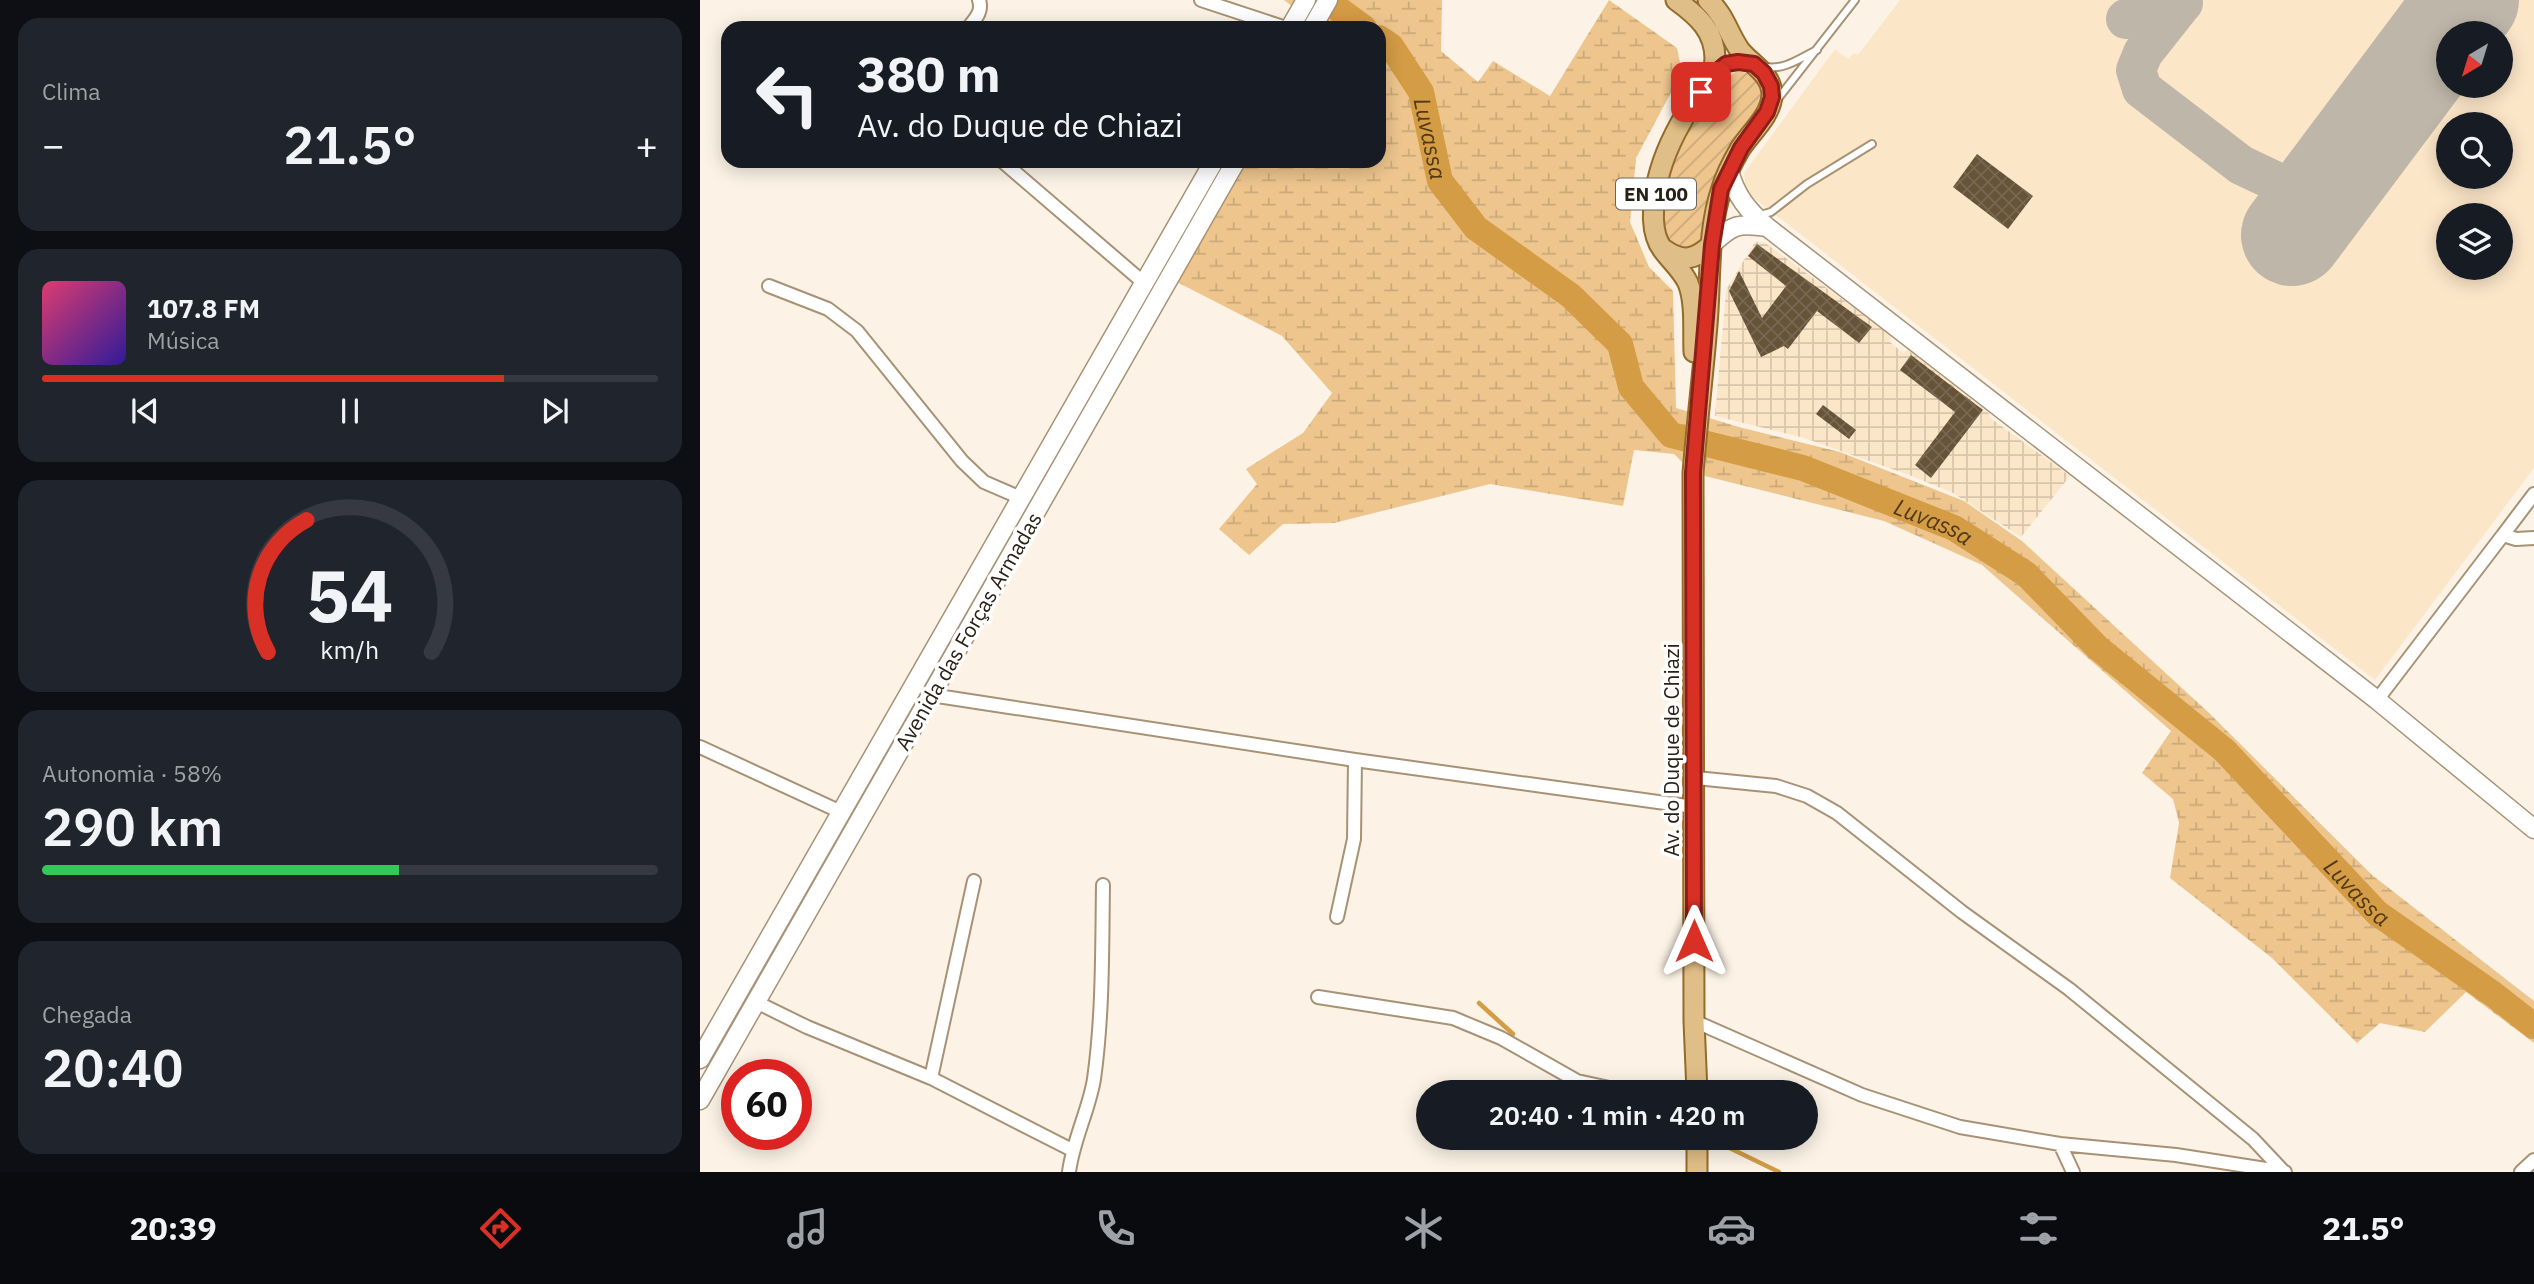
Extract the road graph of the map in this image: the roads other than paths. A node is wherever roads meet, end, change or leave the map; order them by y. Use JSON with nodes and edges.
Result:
{"nodes":[{"id":1,"x":979,"y":0,"type":"edge"},
{"id":2,"x":1201,"y":0,"type":"edge"},
{"id":3,"x":1328,"y":0,"type":"edge"},
{"id":4,"x":1676,"y":0,"type":"edge"},
{"id":5,"x":1708,"y":0,"type":"edge"},
{"id":6,"x":1855,"y":0,"type":"edge"},
{"id":7,"x":1295,"y":17,"type":"edge"},
{"id":8,"x":974,"y":21,"type":"edge"},
{"id":9,"x":1316,"y":21,"type":"edge"},
{"id":10,"x":1819,"y":49,"type":"junction"},
{"id":11,"x":1754,"y":64,"type":"junction"},
{"id":12,"x":1714,"y":74,"type":"junction"},
{"id":13,"x":1767,"y":112,"type":"junction"},
{"id":14,"x":1872,"y":144,"type":"dead end"},
{"id":15,"x":1010,"y":168,"type":"edge"},
{"id":16,"x":1210,"y":168,"type":"edge"},
{"id":17,"x":1232,"y":168,"type":"edge"},
{"id":18,"x":1729,"y":170,"type":"junction"},
{"id":19,"x":1761,"y":222,"type":"junction"},
{"id":20,"x":1712,"y":245,"type":"junction"},
{"id":21,"x":1661,"y":248,"type":"junction"},
{"id":22,"x":1144,"y":283,"type":"junction"},
{"id":23,"x":769,"y":286,"type":"dead end"},
{"id":24,"x":1698,"y":407,"type":"junction"},
{"id":25,"x":2534,"y":494,"type":"edge"},
{"id":26,"x":1021,"y":498,"type":"junction"},
{"id":27,"x":2503,"y":535,"type":"junction"},
{"id":28,"x":2534,"y":538,"type":"edge"},
{"id":29,"x":931,"y":695,"type":"junction"},
{"id":30,"x":2377,"y":700,"type":"junction"},
{"id":31,"x":700,"y":747,"type":"edge"},
{"id":32,"x":1355,"y":760,"type":"junction"},
{"id":33,"x":1696,"y":778,"type":"junction"},
{"id":34,"x":1694,"y":807,"type":"junction"},
{"id":35,"x":841,"y":813,"type":"junction"},
{"id":36,"x":2534,"y":829,"type":"edge"},
{"id":37,"x":974,"y":881,"type":"dead end"},
{"id":38,"x":1103,"y":885,"type":"dead end"},
{"id":39,"x":1337,"y":917,"type":"dead end"},
{"id":40,"x":1318,"y":997,"type":"dead end"},
{"id":41,"x":756,"y":1002,"type":"junction"},
{"id":42,"x":1694,"y":1021,"type":"junction"},
{"id":43,"x":700,"y":1059,"type":"edge"},
{"id":44,"x":931,"y":1078,"type":"junction"},
{"id":45,"x":1575,"y":1080,"type":"edge"},
{"id":46,"x":1696,"y":1080,"type":"edge"},
{"id":47,"x":700,"y":1100,"type":"edge"},
{"id":48,"x":2060,"y":1144,"type":"junction"},
{"id":49,"x":1072,"y":1150,"type":"junction"},
{"id":50,"x":1698,"y":1150,"type":"edge"},
{"id":51,"x":2534,"y":1160,"type":"edge"},
{"id":52,"x":1069,"y":1172,"type":"edge"},
{"id":53,"x":1697,"y":1172,"type":"edge"},
{"id":54,"x":2073,"y":1172,"type":"edge"},
{"id":55,"x":2285,"y":1172,"type":"edge"},
{"id":56,"x":2521,"y":1172,"type":"edge"}],
"edges":[{"from":1,"to":8,"type":"street"},
{"from":2,"to":7,"type":"street"},
{"from":3,"to":9,"type":"main road"},
{"from":4,"to":12,"type":"main road"},
{"from":5,"to":11,"type":"main road"},
{"from":6,"to":10,"type":"lane"},
{"from":10,"to":11,"type":"lane"},
{"from":10,"to":13,"type":"lane"},
{"from":11,"to":12,"type":"main road"},
{"from":11,"to":13,"type":"main road"},
{"from":12,"to":21,"type":"main road","name":"Av. do Duque de Chiazi","number":"EN 100"},
{"from":13,"to":18,"type":"main road","name":"Av. do Duque de Chiazi","number":"EN 100"},
{"from":14,"to":19,"type":"lane"},
{"from":15,"to":22,"type":"street"},
{"from":16,"to":22,"type":"main road","name":"Avenida das Forças Armadas"},
{"from":17,"to":29,"type":"main road","name":"Avenida das Forças Armadas"},
{"from":18,"to":19,"type":"main road"},
{"from":18,"to":20,"type":"main road","name":"Av. do Duque de Chiazi","number":"EN 100"},
{"from":19,"to":20,"type":"main road"},
{"from":19,"to":30,"type":"main road"},
{"from":20,"to":21,"type":"main road"},
{"from":20,"to":24,"type":"main road","name":"Av. do Duque de Chiazi","number":"EN 100"},
{"from":21,"to":24,"type":"main road","name":"Av. do Duque de Chiazi","number":"EN 100"},
{"from":22,"to":26,"type":"main road","name":"Avenida das Forças Armadas"},
{"from":23,"to":26,"type":"street"},
{"from":24,"to":33,"type":"main road","name":"Av. do Duque de Chiazi","number":"EN 100"},
{"from":25,"to":27,"type":"street"},
{"from":26,"to":35,"type":"main road","name":"Avenida das Forças Armadas"},
{"from":27,"to":28,"type":"street"},
{"from":27,"to":30,"type":"street"},
{"from":29,"to":32,"type":"street"},
{"from":29,"to":41,"type":"main road","name":"Avenida das Forças Armadas"},
{"from":30,"to":36,"type":"main road"},
{"from":31,"to":35,"type":"street"},
{"from":32,"to":34,"type":"street"},
{"from":32,"to":39,"type":"street"},
{"from":33,"to":34,"type":"main road","name":"Av. do Duque de Chiazi","number":"EN 100"},
{"from":33,"to":55,"type":"street"},
{"from":34,"to":42,"type":"main road","name":"Av. do Duque de Chiazi","number":"EN 100"},
{"from":35,"to":43,"type":"main road","name":"Avenida das Forças Armadas"},
{"from":37,"to":44,"type":"street"},
{"from":38,"to":49,"type":"street"},
{"from":40,"to":45,"type":"street"},
{"from":41,"to":44,"type":"street"},
{"from":41,"to":47,"type":"main road","name":"Avenida das Forças Armadas"},
{"from":42,"to":46,"type":"main road","name":"Av. do Duque de Chiazi","number":"EN 100"},
{"from":42,"to":48,"type":"street"},
{"from":44,"to":49,"type":"street"},
{"from":48,"to":54,"type":"street"},
{"from":48,"to":55,"type":"street"},
{"from":49,"to":52,"type":"street"},
{"from":50,"to":53,"type":"main road"},
{"from":51,"to":56,"type":"street"}]}
